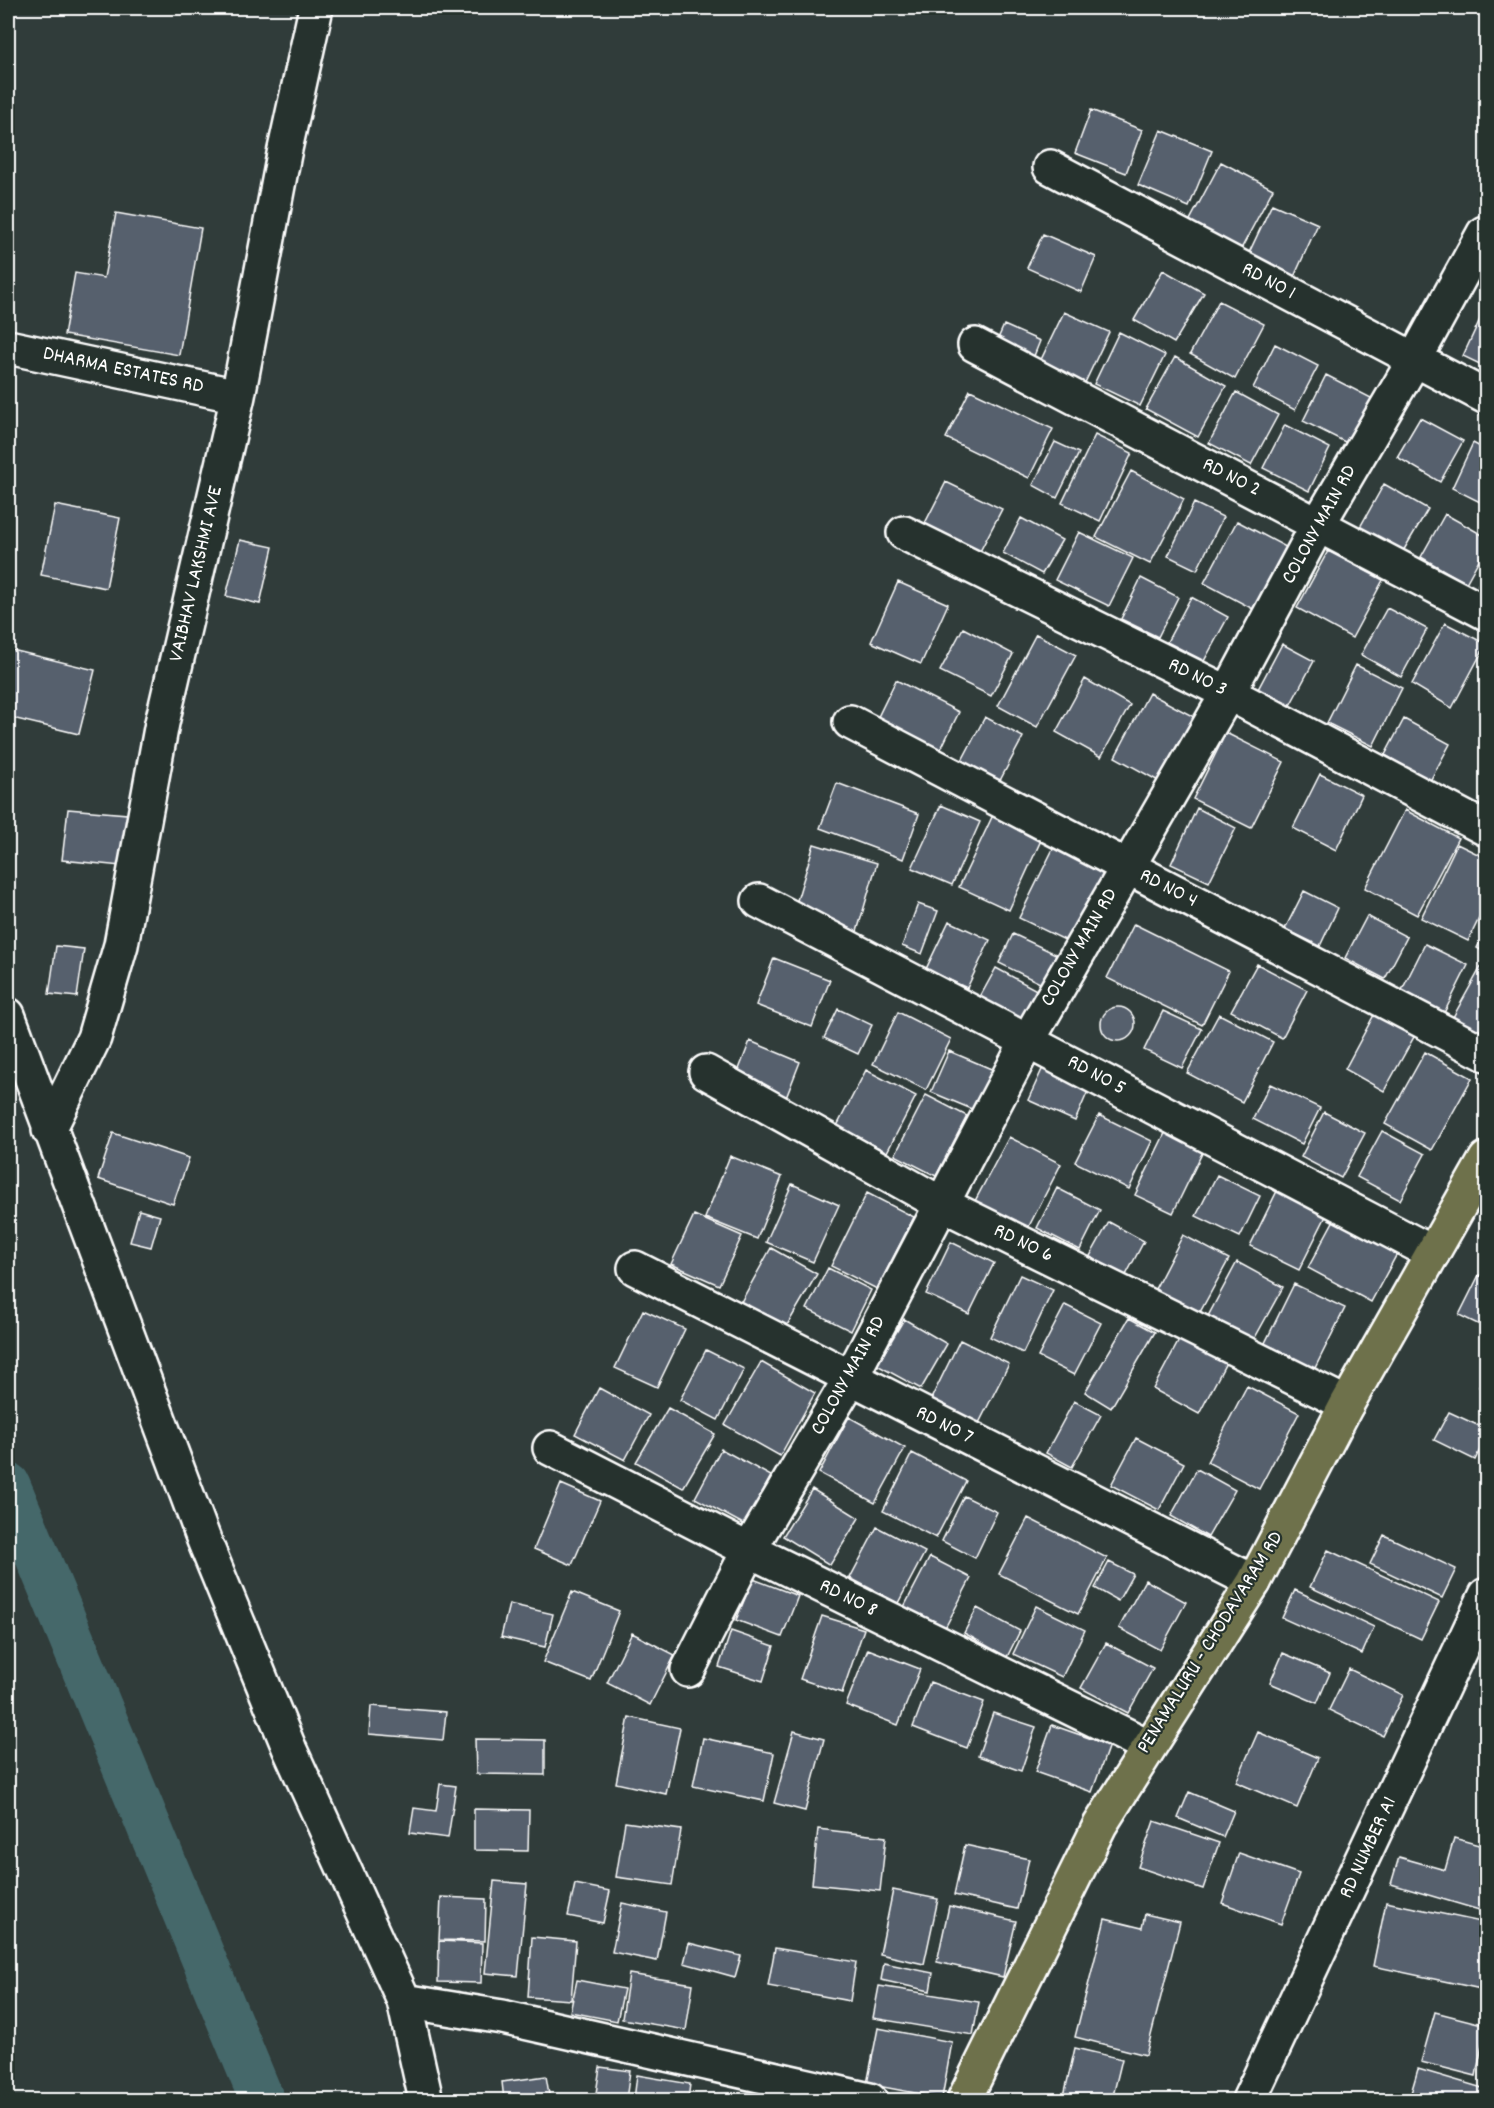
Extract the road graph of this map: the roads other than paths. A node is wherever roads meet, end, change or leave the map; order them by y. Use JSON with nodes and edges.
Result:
{"nodes":[{"id":1,"x":316,"y":8,"type":"edge"},
{"id":2,"x":1050,"y":167,"type":"dead end"},
{"id":3,"x":1484,"y":233,"type":"dead end"},
{"id":4,"x":975,"y":345,"type":"dead end"},
{"id":5,"x":8,"y":347,"type":"edge"},
{"id":6,"x":1415,"y":359,"type":"junction"},
{"id":7,"x":238,"y":396,"type":"junction"},
{"id":8,"x":1486,"y":397,"type":"edge"},
{"id":9,"x":1319,"y":524,"type":"junction"},
{"id":10,"x":904,"y":533,"type":"dead end"},
{"id":11,"x":1486,"y":613,"type":"edge"},
{"id":12,"x":1228,"y":693,"type":"junction"},
{"id":13,"x":850,"y":722,"type":"dead end"},
{"id":14,"x":1486,"y":830,"type":"edge"},
{"id":15,"x":1126,"y":867,"type":"junction"},
{"id":16,"x":759,"y":901,"type":"dead end"},
{"id":17,"x":8,"y":1015,"type":"edge"},
{"id":18,"x":1028,"y":1040,"type":"junction"},
{"id":19,"x":1486,"y":1053,"type":"edge"},
{"id":20,"x":706,"y":1072,"type":"dead end"},
{"id":21,"x":50,"y":1130,"type":"junction"},
{"id":22,"x":1486,"y":1159,"type":"edge"},
{"id":23,"x":940,"y":1203,"type":"junction"},
{"id":24,"x":1432,"y":1253,"type":"junction"},
{"id":25,"x":635,"y":1268,"type":"dead end"},
{"id":26,"x":850,"y":1379,"type":"junction"},
{"id":27,"x":1347,"y":1404,"type":"junction"},
{"id":28,"x":550,"y":1449,"type":"dead end"},
{"id":29,"x":749,"y":1550,"type":"junction"},
{"id":30,"x":1254,"y":1582,"type":"junction"},
{"id":31,"x":1486,"y":1595,"type":"edge"},
{"id":32,"x":688,"y":1670,"type":"dead end"},
{"id":33,"x":1148,"y":1746,"type":"junction"},
{"id":34,"x":404,"y":2001,"type":"junction"},
{"id":35,"x":426,"y":2100,"type":"edge"},
{"id":36,"x":870,"y":2100,"type":"edge"},
{"id":37,"x":964,"y":2100,"type":"edge"},
{"id":38,"x":1249,"y":2100,"type":"edge"}],
"edges":[{"from":1,"to":7,"type":"street","name":"VAIBHAV LAKSHMI AVE"},
{"from":2,"to":6,"type":"street","name":"RD NO 1"},
{"from":3,"to":6,"type":"street","name":"COLONY MAIN RD"},
{"from":4,"to":9,"type":"street","name":"RD NO 2"},
{"from":5,"to":7,"type":"street","name":"DHARMA ESTATES RD"},
{"from":6,"to":8,"type":"street","name":"RD NO 1"},
{"from":6,"to":9,"type":"street","name":"COLONY MAIN RD"},
{"from":7,"to":21,"type":"street","name":"VAIBHAV LAKSHMI AVE"},
{"from":9,"to":11,"type":"street","name":"RD NO 2"},
{"from":9,"to":12,"type":"street","name":"COLONY MAIN RD"},
{"from":10,"to":12,"type":"street","name":"RD NO 3"},
{"from":12,"to":14,"type":"street","name":"RD NO 3"},
{"from":12,"to":15,"type":"street","name":"COLONY MAIN RD"},
{"from":13,"to":15,"type":"street","name":"RD NO 4"},
{"from":15,"to":18,"type":"street","name":"COLONY MAIN RD"},
{"from":15,"to":19,"type":"street","name":"RD NO 4"},
{"from":16,"to":18,"type":"street","name":"RD NO 5"},
{"from":17,"to":21,"type":"street"},
{"from":18,"to":23,"type":"street","name":"COLONY MAIN RD"},
{"from":18,"to":24,"type":"street","name":"RD NO 5"},
{"from":20,"to":23,"type":"street","name":"RD NO 6"},
{"from":21,"to":34,"type":"street"},
{"from":22,"to":24,"type":"main road","name":"PENAMALURU - CHODAVARAM RD"},
{"from":23,"to":26,"type":"street","name":"COLONY MAIN RD"},
{"from":23,"to":27,"type":"street","name":"RD NO 6"},
{"from":24,"to":27,"type":"main road","name":"PENAMALURU - CHODAVARAM RD"},
{"from":25,"to":26,"type":"street","name":"RD NO 7"},
{"from":26,"to":29,"type":"street","name":"COLONY MAIN RD"},
{"from":26,"to":30,"type":"street","name":"RD NO 7"},
{"from":27,"to":30,"type":"main road","name":"PENAMALURU - CHODAVARAM RD"},
{"from":28,"to":29,"type":"street","name":"RD NO 8"},
{"from":29,"to":32,"type":"street","name":"COLONY MAIN RD"},
{"from":29,"to":33,"type":"street","name":"RD NO 8"},
{"from":30,"to":33,"type":"main road","name":"PENAMALURU - CHODAVARAM RD"},
{"from":31,"to":38,"type":"street","name":"RD NUMBER A1"},
{"from":33,"to":37,"type":"main road","name":"PENAMALURU - CHODAVARAM RD"},
{"from":34,"to":35,"type":"street"},
{"from":34,"to":36,"type":"street"}]}
